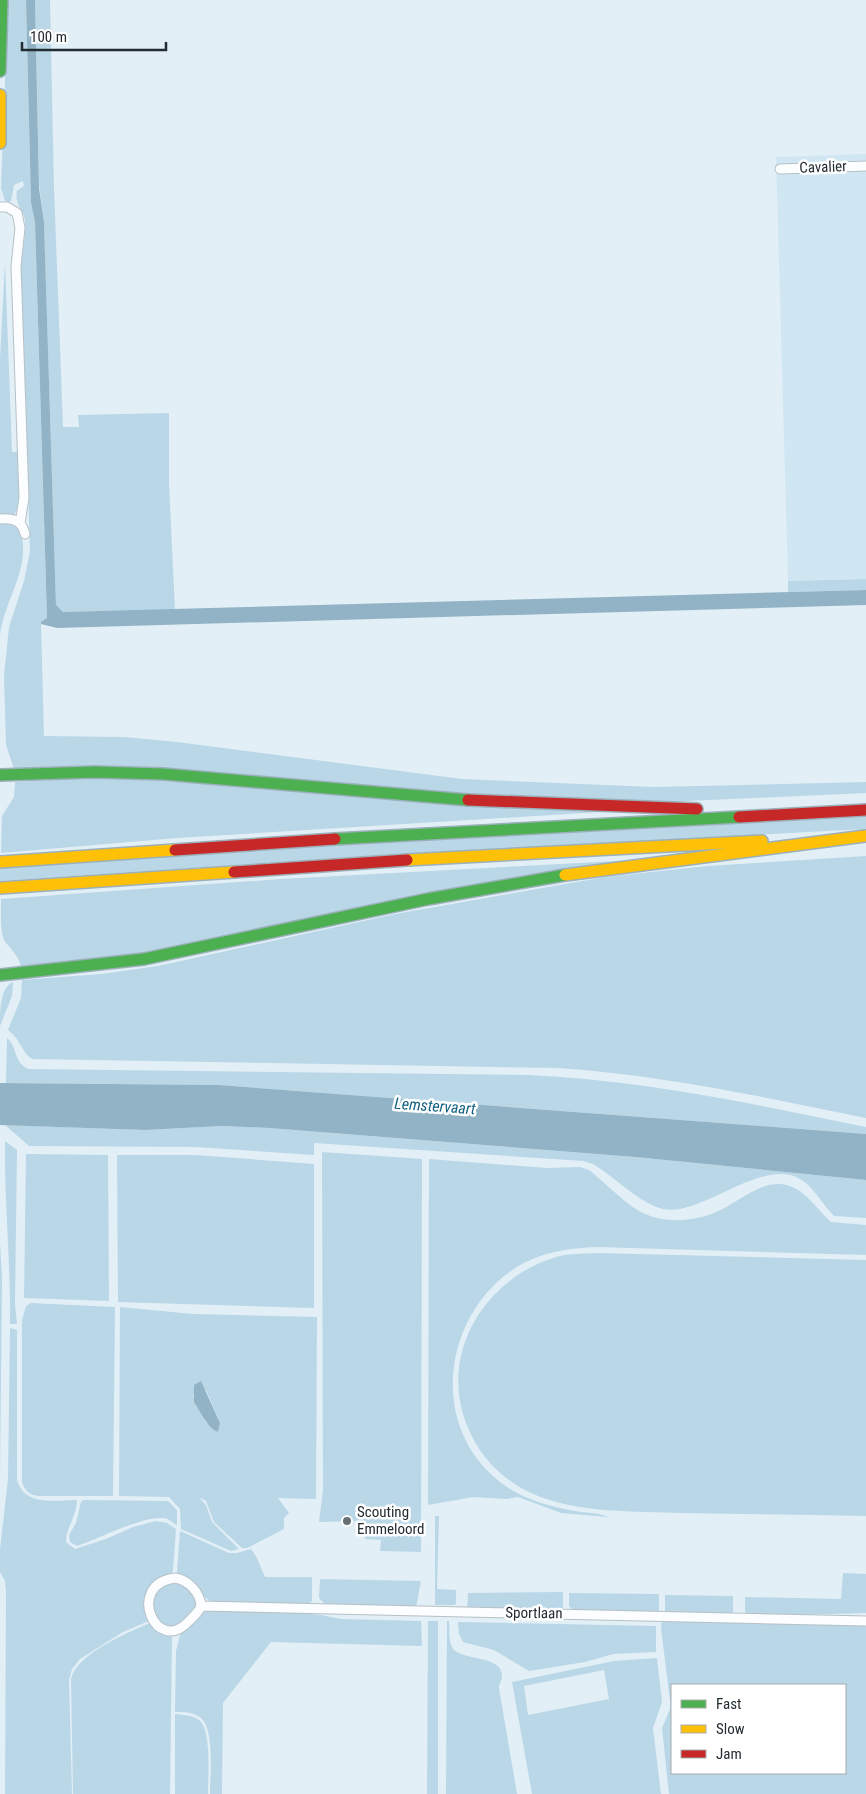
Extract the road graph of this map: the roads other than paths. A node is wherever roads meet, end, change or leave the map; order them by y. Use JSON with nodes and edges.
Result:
{"nodes":[{"id":1,"x":2,"y":0,"type":"edge"},
{"id":2,"x":0,"y":71,"type":"edge"},
{"id":3,"x":0,"y":95,"type":"edge"},
{"id":4,"x":0,"y":143,"type":"edge"},
{"id":5,"x":866,"y":166,"type":"edge"},
{"id":6,"x":780,"y":169,"type":"dead end"},
{"id":7,"x":0,"y":207,"type":"edge"},
{"id":8,"x":0,"y":519,"type":"edge"},
{"id":9,"x":20,"y":522,"type":"junction"},
{"id":10,"x":25,"y":534,"type":"dead end"},
{"id":11,"x":0,"y":775,"type":"edge"},
{"id":12,"x":866,"y":810,"type":"edge"},
{"id":13,"x":761,"y":814,"type":"junction"},
{"id":14,"x":865,"y":836,"type":"edge"},
{"id":15,"x":0,"y":862,"type":"edge"},
{"id":16,"x":0,"y":888,"type":"edge"},
{"id":17,"x":0,"y":975,"type":"edge"},
{"id":18,"x":201,"y":1606,"type":"junction"},
{"id":19,"x":866,"y":1621,"type":"edge"}],
"edges":[{"from":1,"to":2,"type":"main road"},
{"from":3,"to":4,"type":"main road"},
{"from":5,"to":6,"type":"street","name":"Cavalier"},
{"from":7,"to":9,"type":"street"},
{"from":8,"to":9,"type":"street"},
{"from":9,"to":10,"type":"street"},
{"from":11,"to":13,"type":"main road"},
{"from":12,"to":13,"type":"main road"},
{"from":13,"to":15,"type":"main road"},
{"from":14,"to":16,"type":"main road"},
{"from":14,"to":17,"type":"main road"},
{"from":18,"to":18,"type":"street"},
{"from":18,"to":19,"type":"street","name":"Sportlaan"}]}
